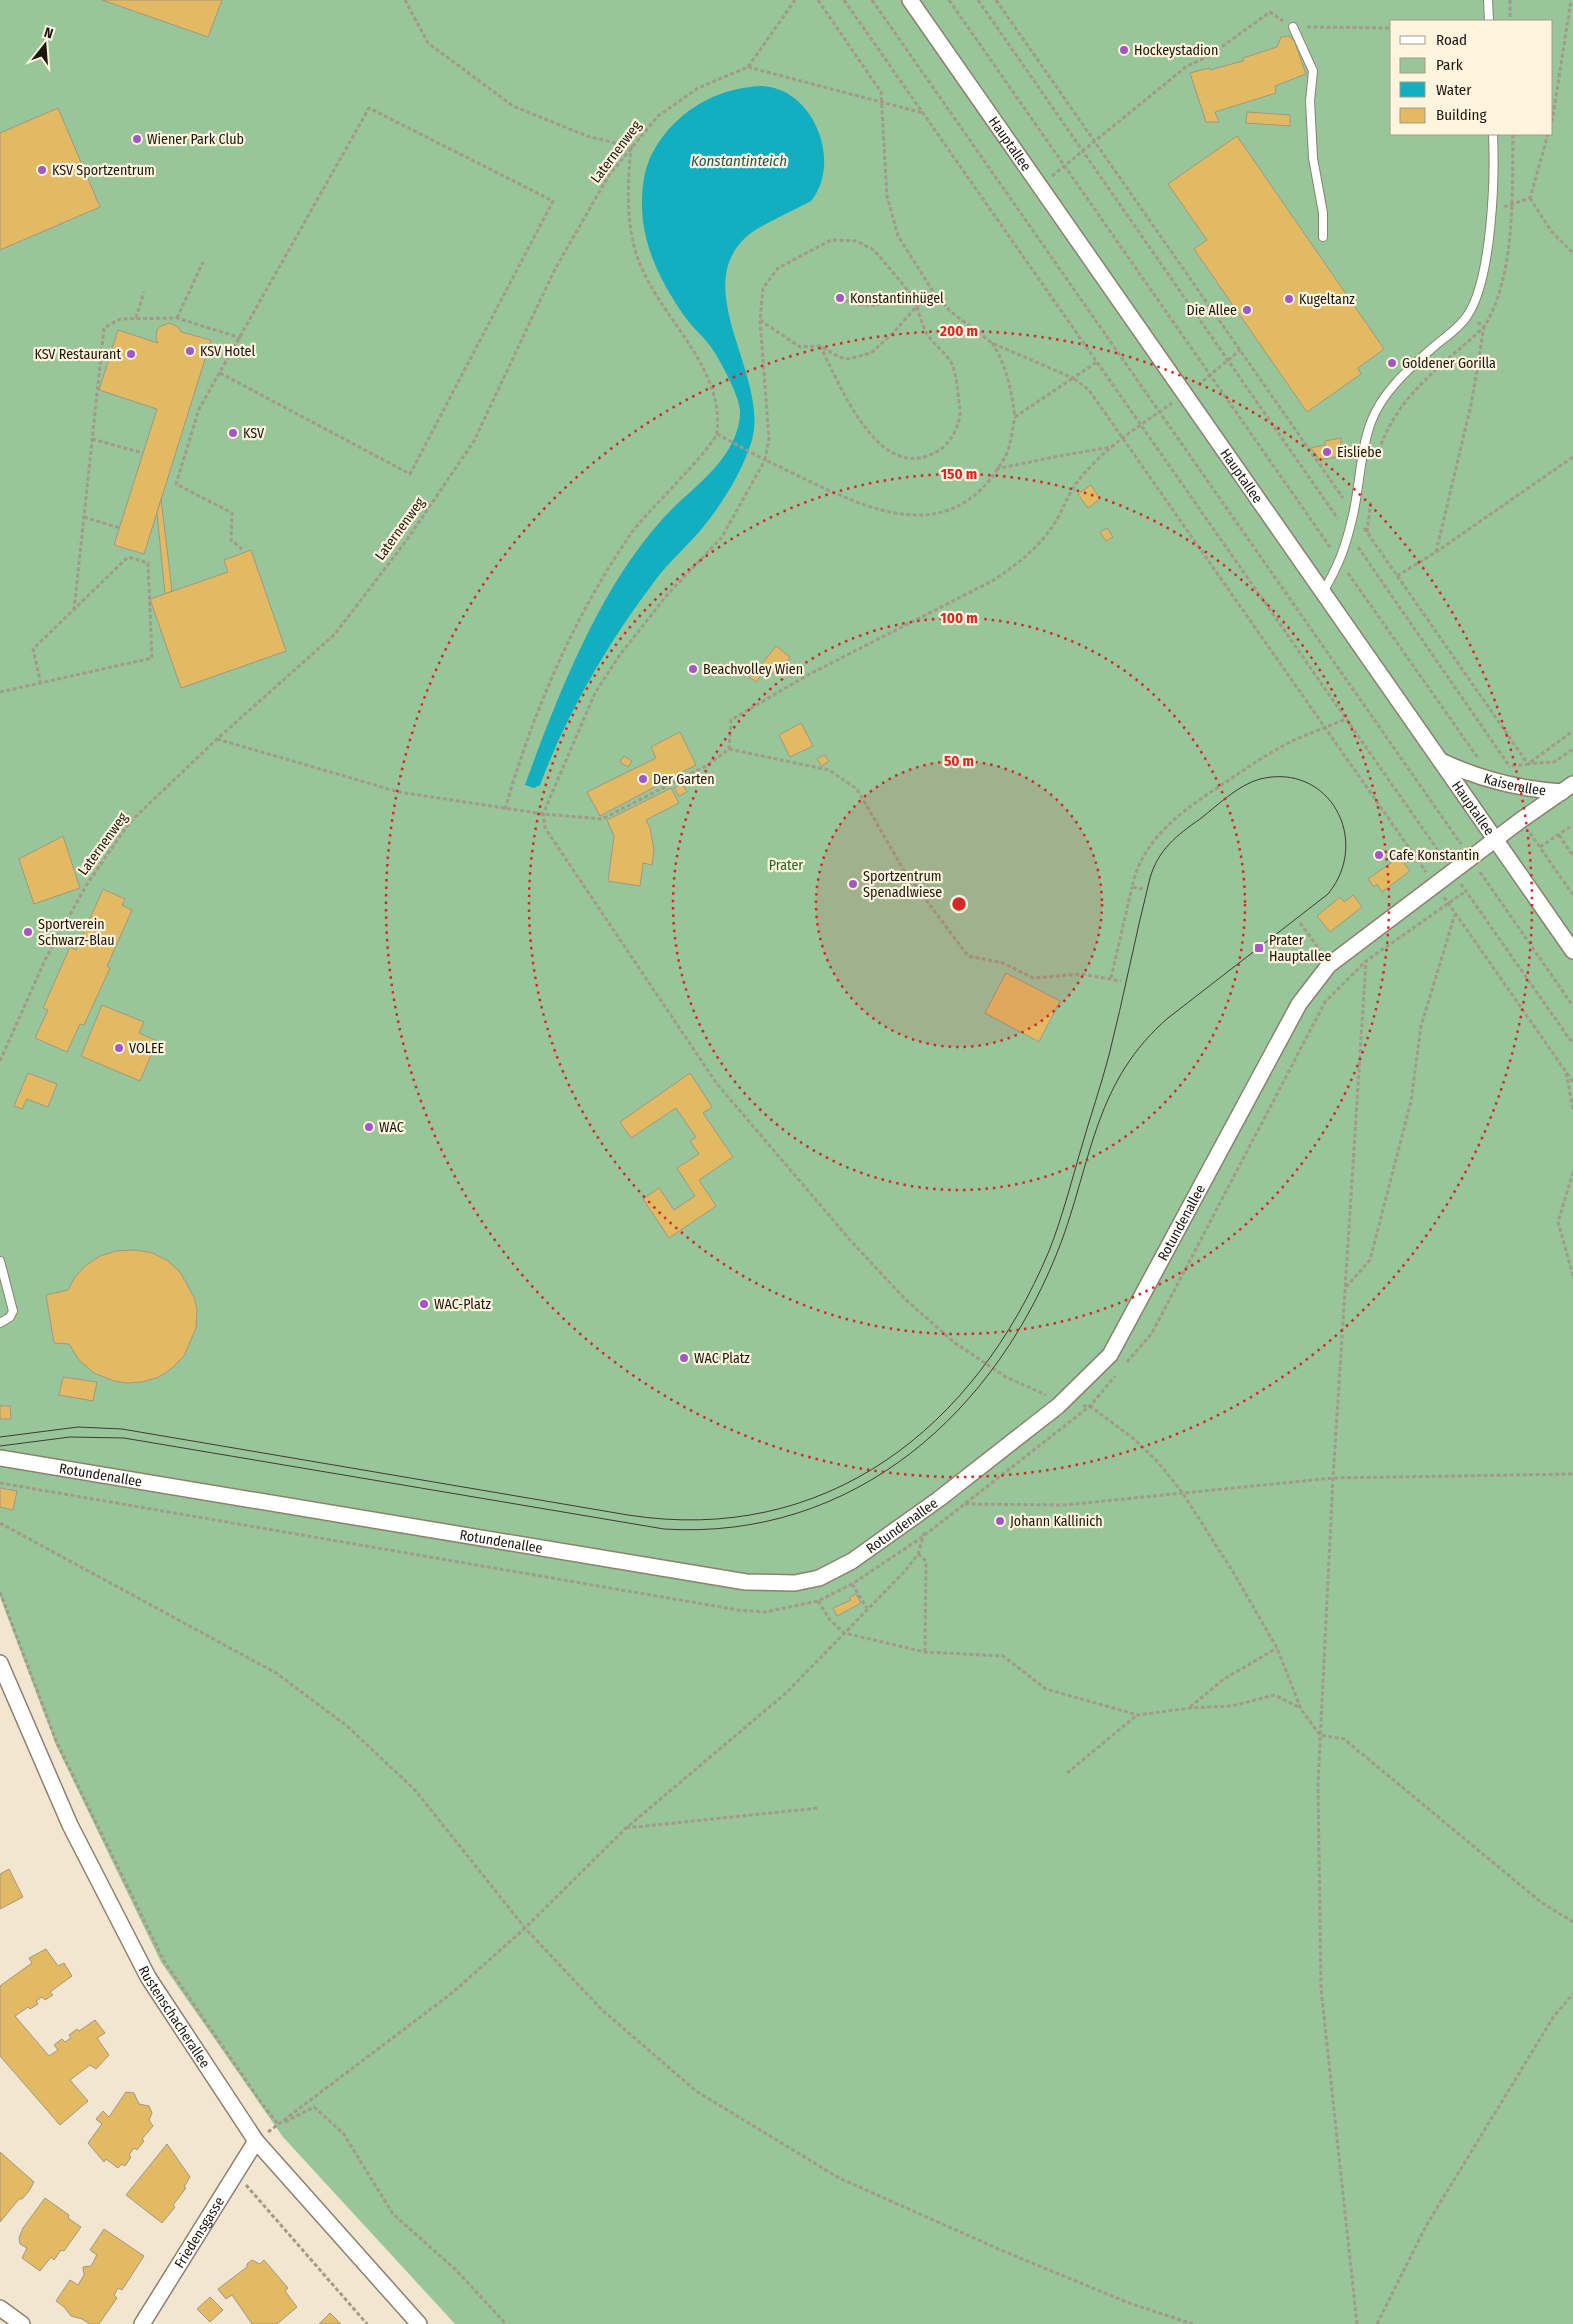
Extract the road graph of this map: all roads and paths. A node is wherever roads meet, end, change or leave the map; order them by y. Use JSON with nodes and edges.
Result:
{"nodes":[{"id":1,"x":404,"y":0,"type":"edge"},
{"id":2,"x":796,"y":0,"type":"edge"},
{"id":3,"x":818,"y":0,"type":"edge"},
{"id":4,"x":844,"y":0,"type":"edge"},
{"id":5,"x":872,"y":0,"type":"edge"},
{"id":6,"x":910,"y":0,"type":"edge"},
{"id":7,"x":949,"y":0,"type":"edge"},
{"id":8,"x":978,"y":0,"type":"edge"},
{"id":9,"x":996,"y":0,"type":"edge"},
{"id":10,"x":1488,"y":0,"type":"edge"},
{"id":11,"x":1510,"y":0,"type":"edge"},
{"id":12,"x":1571,"y":0,"type":"edge"},
{"id":13,"x":1489,"y":20,"type":"edge"},
{"id":14,"x":1510,"y":20,"type":"edge"},
{"id":15,"x":1293,"y":27,"type":"junction"},
{"id":16,"x":1390,"y":28,"type":"edge"},
{"id":17,"x":748,"y":67,"type":"junction"},
{"id":18,"x":883,"y":103,"type":"junction"},
{"id":19,"x":923,"y":113,"type":"junction"},
{"id":20,"x":1553,"y":116,"type":"edge"},
{"id":21,"x":1493,"y":135,"type":"edge"},
{"id":22,"x":1548,"y":135,"type":"edge"},
{"id":23,"x":1094,"y":141,"type":"junction"},
{"id":24,"x":630,"y":147,"type":"junction"},
{"id":25,"x":1083,"y":150,"type":"junction"},
{"id":26,"x":1064,"y":165,"type":"junction"},
{"id":27,"x":1039,"y":186,"type":"junction"},
{"id":28,"x":1530,"y":198,"type":"junction"},
{"id":29,"x":1491,"y":211,"type":"junction"},
{"id":30,"x":1323,"y":237,"type":"dead end"},
{"id":31,"x":1573,"y":253,"type":"edge"},
{"id":32,"x":202,"y":262,"type":"dead end"},
{"id":33,"x":144,"y":292,"type":"dead end"},
{"id":34,"x":910,"y":292,"type":"junction"},
{"id":35,"x":934,"y":293,"type":"junction"},
{"id":36,"x":840,"y":298,"type":"dead end"},
{"id":37,"x":916,"y":306,"type":"junction"},
{"id":38,"x":136,"y":318,"type":"junction"},
{"id":39,"x":177,"y":318,"type":"junction"},
{"id":40,"x":760,"y":320,"type":"junction"},
{"id":41,"x":1484,"y":327,"type":"dead end"},
{"id":42,"x":241,"y":338,"type":"junction"},
{"id":43,"x":992,"y":343,"type":"junction"},
{"id":44,"x":820,"y":346,"type":"junction"},
{"id":45,"x":1240,"y":350,"type":"junction"},
{"id":46,"x":1228,"y":360,"type":"junction"},
{"id":47,"x":1097,"y":362,"type":"junction"},
{"id":48,"x":220,"y":373,"type":"junction"},
{"id":49,"x":1210,"y":375,"type":"junction"},
{"id":50,"x":1072,"y":378,"type":"junction"},
{"id":51,"x":1185,"y":394,"type":"junction"},
{"id":52,"x":1160,"y":412,"type":"junction"},
{"id":53,"x":1015,"y":417,"type":"junction"},
{"id":54,"x":1140,"y":424,"type":"junction"},
{"id":55,"x":717,"y":434,"type":"junction"},
{"id":56,"x":1122,"y":438,"type":"junction"},
{"id":57,"x":92,"y":439,"type":"junction"},
{"id":58,"x":1113,"y":447,"type":"junction"},
{"id":59,"x":143,"y":453,"type":"dead end"},
{"id":60,"x":1573,"y":457,"type":"edge"},
{"id":61,"x":765,"y":460,"type":"junction"},
{"id":62,"x":996,"y":469,"type":"junction"},
{"id":63,"x":1354,"y":514,"type":"junction"},
{"id":64,"x":84,"y":517,"type":"junction"},
{"id":65,"x":120,"y":528,"type":"dead end"},
{"id":66,"x":1348,"y":534,"type":"junction"},
{"id":67,"x":242,"y":549,"type":"dead end"},
{"id":68,"x":1436,"y":552,"type":"junction"},
{"id":69,"x":1341,"y":562,"type":"junction"},
{"id":70,"x":1397,"y":576,"type":"junction"},
{"id":71,"x":1323,"y":592,"type":"junction"},
{"id":72,"x":74,"y":610,"type":"junction"},
{"id":73,"x":41,"y":684,"type":"junction"},
{"id":74,"x":0,"y":692,"type":"edge"},
{"id":75,"x":1346,"y":719,"type":"junction"},
{"id":76,"x":1326,"y":728,"type":"junction"},
{"id":77,"x":1573,"y":731,"type":"edge"},
{"id":78,"x":217,"y":739,"type":"junction"},
{"id":79,"x":729,"y":749,"type":"junction"},
{"id":80,"x":1573,"y":749,"type":"edge"},
{"id":81,"x":1476,"y":755,"type":"junction"},
{"id":82,"x":1484,"y":758,"type":"dead end"},
{"id":83,"x":1440,"y":761,"type":"junction"},
{"id":84,"x":1501,"y":764,"type":"dead end"},
{"id":85,"x":1528,"y":764,"type":"junction"},
{"id":86,"x":1510,"y":766,"type":"junction"},
{"id":87,"x":1493,"y":780,"type":"junction"},
{"id":88,"x":1567,"y":788,"type":"edge"},
{"id":89,"x":505,"y":809,"type":"junction"},
{"id":90,"x":543,"y":814,"type":"junction"},
{"id":91,"x":1521,"y":820,"type":"junction"},
{"id":92,"x":1573,"y":825,"type":"edge"},
{"id":93,"x":1558,"y":835,"type":"junction"},
{"id":94,"x":1495,"y":839,"type":"junction"},
{"id":95,"x":1458,"y":840,"type":"dead end"},
{"id":96,"x":1540,"y":847,"type":"junction"},
{"id":97,"x":1573,"y":856,"type":"edge"},
{"id":98,"x":1423,"y":868,"type":"dead end"},
{"id":99,"x":1452,"y":871,"type":"junction"},
{"id":100,"x":1481,"y":874,"type":"dead end"},
{"id":101,"x":1132,"y":887,"type":"junction"},
{"id":102,"x":1143,"y":890,"type":"dead end"},
{"id":103,"x":1466,"y":891,"type":"junction"},
{"id":104,"x":1573,"y":894,"type":"edge"},
{"id":105,"x":1443,"y":897,"type":"dead end"},
{"id":106,"x":1448,"y":904,"type":"junction"},
{"id":107,"x":1455,"y":914,"type":"junction"},
{"id":108,"x":1300,"y":922,"type":"dead end"},
{"id":109,"x":1573,"y":951,"type":"edge"},
{"id":110,"x":1366,"y":961,"type":"junction"},
{"id":111,"x":1329,"y":965,"type":"junction"},
{"id":112,"x":1111,"y":978,"type":"junction"},
{"id":113,"x":1121,"y":981,"type":"dead end"},
{"id":114,"x":1573,"y":1006,"type":"edge"},
{"id":115,"x":1573,"y":1044,"type":"edge"},
{"id":116,"x":0,"y":1061,"type":"edge"},
{"id":117,"x":1565,"y":1070,"type":"junction"},
{"id":118,"x":1573,"y":1082,"type":"edge"},
{"id":119,"x":1573,"y":1109,"type":"edge"},
{"id":120,"x":1573,"y":1172,"type":"edge"},
{"id":121,"x":0,"y":1261,"type":"edge"},
{"id":122,"x":1573,"y":1276,"type":"edge"},
{"id":123,"x":1346,"y":1287,"type":"junction"},
{"id":124,"x":0,"y":1323,"type":"edge"},
{"id":125,"x":1058,"y":1406,"type":"junction"},
{"id":126,"x":1090,"y":1406,"type":"junction"},
{"id":127,"x":0,"y":1458,"type":"edge"},
{"id":128,"x":1573,"y":1474,"type":"edge"},
{"id":129,"x":1333,"y":1478,"type":"junction"},
{"id":130,"x":0,"y":1483,"type":"edge"},
{"id":131,"x":1182,"y":1492,"type":"junction"},
{"id":132,"x":939,"y":1499,"type":"junction"},
{"id":133,"x":964,"y":1504,"type":"junction"},
{"id":134,"x":0,"y":1524,"type":"edge"},
{"id":135,"x":921,"y":1538,"type":"junction"},
{"id":136,"x":918,"y":1554,"type":"junction"},
{"id":137,"x":852,"y":1584,"type":"junction"},
{"id":138,"x":0,"y":1592,"type":"edge"},
{"id":139,"x":818,"y":1600,"type":"junction"},
{"id":140,"x":867,"y":1608,"type":"junction"},
{"id":141,"x":844,"y":1633,"type":"junction"},
{"id":142,"x":1277,"y":1648,"type":"junction"},
{"id":143,"x":925,"y":1652,"type":"junction"},
{"id":144,"x":0,"y":1663,"type":"edge"},
{"id":145,"x":1190,"y":1708,"type":"junction"},
{"id":146,"x":1301,"y":1709,"type":"junction"},
{"id":147,"x":1138,"y":1715,"type":"junction"},
{"id":148,"x":1320,"y":1735,"type":"junction"},
{"id":149,"x":1067,"y":1773,"type":"dead end"},
{"id":150,"x":820,"y":1808,"type":"dead end"},
{"id":151,"x":626,"y":1828,"type":"junction"},
{"id":152,"x":1573,"y":1922,"type":"edge"},
{"id":153,"x":525,"y":1928,"type":"junction"},
{"id":154,"x":1573,"y":1994,"type":"edge"},
{"id":155,"x":278,"y":2125,"type":"junction"},
{"id":156,"x":256,"y":2141,"type":"junction"},
{"id":157,"x":236,"y":2174,"type":"junction"},
{"id":158,"x":0,"y":2308,"type":"edge"},
{"id":159,"x":22,"y":2324,"type":"edge"},
{"id":160,"x":142,"y":2324,"type":"edge"},
{"id":161,"x":366,"y":2324,"type":"edge"},
{"id":162,"x":419,"y":2324,"type":"edge"},
{"id":163,"x":506,"y":2324,"type":"edge"},
{"id":164,"x":1193,"y":2324,"type":"edge"},
{"id":165,"x":1356,"y":2324,"type":"edge"},
{"id":166,"x":1377,"y":2324,"type":"edge"}],
"edges":[{"from":1,"to":24,"type":"path"},
{"from":2,"to":17,"type":"path"},
{"from":3,"to":18,"type":"path"},
{"from":4,"to":19,"type":"path"},
{"from":5,"to":52,"type":"path"},
{"from":6,"to":27,"type":"street","name":"Hauptallee"},
{"from":7,"to":26,"type":"path"},
{"from":8,"to":25,"type":"path"},
{"from":9,"to":23,"type":"path"},
{"from":10,"to":13,"type":"lane"},
{"from":11,"to":14,"type":"path"},
{"from":12,"to":20,"type":"path"},
{"from":15,"to":16,"type":"path"},
{"from":15,"to":23,"type":"path"},
{"from":15,"to":30,"type":"lane"},
{"from":17,"to":18,"type":"path"},
{"from":17,"to":24,"type":"path","name":"Laternenweg"},
{"from":18,"to":19,"type":"path"},
{"from":18,"to":35,"type":"path"},
{"from":19,"to":47,"type":"path"},
{"from":21,"to":29,"type":"lane"},
{"from":22,"to":28,"type":"path"},
{"from":23,"to":25,"type":"path"},
{"from":23,"to":45,"type":"path"},
{"from":24,"to":55,"type":"path"},
{"from":24,"to":78,"type":"path","name":"Laternenweg"},
{"from":25,"to":26,"type":"path"},
{"from":25,"to":46,"type":"path"},
{"from":26,"to":27,"type":"path"},
{"from":26,"to":49,"type":"path"},
{"from":27,"to":51,"type":"street","name":"Hauptallee"},
{"from":28,"to":29,"type":"path"},
{"from":28,"to":31,"type":"path"},
{"from":29,"to":63,"type":"lane"},
{"from":32,"to":39,"type":"path"},
{"from":33,"to":38,"type":"path"},
{"from":34,"to":36,"type":"path"},
{"from":34,"to":37,"type":"path"},
{"from":34,"to":40,"type":"path"},
{"from":35,"to":37,"type":"path"},
{"from":35,"to":43,"type":"path"},
{"from":37,"to":44,"type":"path"},
{"from":37,"to":44,"type":"path"},
{"from":38,"to":39,"type":"path"},
{"from":38,"to":57,"type":"path"},
{"from":39,"to":42,"type":"path"},
{"from":40,"to":44,"type":"path"},
{"from":40,"to":61,"type":"path"},
{"from":41,"to":68,"type":"path"},
{"from":42,"to":48,"type":"path"},
{"from":42,"to":48,"type":"path"},
{"from":43,"to":50,"type":"path"},
{"from":43,"to":53,"type":"path"},
{"from":45,"to":46,"type":"path"},
{"from":45,"to":63,"type":"path"},
{"from":46,"to":49,"type":"path"},
{"from":46,"to":66,"type":"path"},
{"from":47,"to":50,"type":"path"},
{"from":47,"to":54,"type":"path"},
{"from":48,"to":67,"type":"path"},
{"from":49,"to":51,"type":"path"},
{"from":49,"to":69,"type":"path"},
{"from":50,"to":53,"type":"path"},
{"from":50,"to":56,"type":"path"},
{"from":51,"to":52,"type":"path"},
{"from":51,"to":71,"type":"street","name":"Hauptallee"},
{"from":52,"to":54,"type":"path"},
{"from":52,"to":95,"type":"path"},
{"from":53,"to":62,"type":"path"},
{"from":54,"to":56,"type":"path"},
{"from":54,"to":75,"type":"path"},
{"from":55,"to":61,"type":"path"},
{"from":55,"to":89,"type":"path"},
{"from":56,"to":58,"type":"path"},
{"from":56,"to":76,"type":"path"},
{"from":57,"to":59,"type":"path"},
{"from":57,"to":64,"type":"path"},
{"from":58,"to":62,"type":"path"},
{"from":58,"to":79,"type":"path"},
{"from":60,"to":68,"type":"path"},
{"from":61,"to":62,"type":"path"},
{"from":61,"to":90,"type":"path"},
{"from":63,"to":66,"type":"lane"},
{"from":63,"to":70,"type":"path"},
{"from":64,"to":65,"type":"path"},
{"from":64,"to":72,"type":"path"},
{"from":66,"to":69,"type":"lane"},
{"from":66,"to":86,"type":"path"},
{"from":68,"to":70,"type":"path"},
{"from":69,"to":71,"type":"lane"},
{"from":69,"to":81,"type":"path"},
{"from":70,"to":85,"type":"path"},
{"from":71,"to":83,"type":"street","name":"Hauptallee"},
{"from":72,"to":73,"type":"path"},
{"from":72,"to":73,"type":"path"},
{"from":73,"to":74,"type":"path"},
{"from":75,"to":76,"type":"path"},
{"from":75,"to":99,"type":"path"},
{"from":76,"to":98,"type":"path"},
{"from":76,"to":101,"type":"path"},
{"from":77,"to":85,"type":"path"},
{"from":78,"to":89,"type":"path"},
{"from":78,"to":116,"type":"path","name":"Laternenweg"},
{"from":79,"to":90,"type":"path"},
{"from":79,"to":112,"type":"path"},
{"from":80,"to":85,"type":"path"},
{"from":81,"to":82,"type":"path"},
{"from":81,"to":87,"type":"path"},
{"from":83,"to":87,"type":"street","name":"Kaiserallee"},
{"from":83,"to":94,"type":"street","name":"Hauptallee"},
{"from":84,"to":86,"type":"path"},
{"from":85,"to":86,"type":"path"},
{"from":87,"to":88,"type":"street","name":"Kaiserallee"},
{"from":88,"to":91,"type":"street","name":"Kaiserallee"},
{"from":89,"to":90,"type":"path"},
{"from":90,"to":125,"type":"path"},
{"from":91,"to":94,"type":"street","name":"Kaiserallee"},
{"from":91,"to":96,"type":"path"},
{"from":92,"to":93,"type":"path"},
{"from":93,"to":96,"type":"path"},
{"from":93,"to":97,"type":"path"},
{"from":94,"to":99,"type":"street","name":"Rotundenallee"},
{"from":94,"to":109,"type":"street","name":"Hauptallee"},
{"from":96,"to":104,"type":"path"},
{"from":99,"to":103,"type":"path"},
{"from":99,"to":111,"type":"street","name":"Rotundenallee"},
{"from":100,"to":114,"type":"path"},
{"from":101,"to":102,"type":"path"},
{"from":101,"to":112,"type":"path"},
{"from":103,"to":106,"type":"path"},
{"from":103,"to":115,"type":"path"},
{"from":105,"to":106,"type":"path"},
{"from":106,"to":107,"type":"path"},
{"from":106,"to":110,"type":"path"},
{"from":107,"to":117,"type":"path"},
{"from":107,"to":123,"type":"path"},
{"from":108,"to":111,"type":"path"},
{"from":110,"to":123,"type":"path"},
{"from":110,"to":126,"type":"path"},
{"from":111,"to":125,"type":"street","name":"Rotundenallee"},
{"from":112,"to":113,"type":"path"},
{"from":117,"to":118,"type":"path"},
{"from":117,"to":119,"type":"path"},
{"from":120,"to":122,"type":"path"},
{"from":121,"to":124,"type":"lane"},
{"from":123,"to":129,"type":"path"},
{"from":125,"to":126,"type":"path"},
{"from":125,"to":132,"type":"street","name":"Rotundenallee"},
{"from":126,"to":131,"type":"path"},
{"from":126,"to":133,"type":"path"},
{"from":127,"to":132,"type":"street","name":"Rotundenallee"},
{"from":128,"to":129,"type":"path"},
{"from":129,"to":131,"type":"path"},
{"from":129,"to":148,"type":"path"},
{"from":130,"to":139,"type":"path"},
{"from":131,"to":133,"type":"path"},
{"from":131,"to":142,"type":"path"},
{"from":132,"to":133,"type":"path"},
{"from":132,"to":135,"type":"path"},
{"from":133,"to":135,"type":"path"},
{"from":134,"to":153,"type":"path"},
{"from":135,"to":136,"type":"path"},
{"from":135,"to":137,"type":"path"},
{"from":136,"to":140,"type":"path"},
{"from":136,"to":143,"type":"path"},
{"from":137,"to":139,"type":"path"},
{"from":137,"to":140,"type":"path"},
{"from":138,"to":155,"type":"path"},
{"from":139,"to":141,"type":"path"},
{"from":140,"to":141,"type":"path"},
{"from":141,"to":143,"type":"path"},
{"from":141,"to":151,"type":"path"},
{"from":142,"to":145,"type":"path"},
{"from":142,"to":146,"type":"path"},
{"from":143,"to":147,"type":"path"},
{"from":144,"to":156,"type":"street","name":"Rustenschacherallee"},
{"from":145,"to":146,"type":"path"},
{"from":145,"to":147,"type":"path"},
{"from":146,"to":148,"type":"path"},
{"from":147,"to":149,"type":"path"},
{"from":148,"to":152,"type":"path"},
{"from":148,"to":165,"type":"path"},
{"from":150,"to":151,"type":"path"},
{"from":151,"to":153,"type":"path"},
{"from":153,"to":155,"type":"path"},
{"from":153,"to":164,"type":"path"},
{"from":154,"to":166,"type":"path"},
{"from":155,"to":163,"type":"path"},
{"from":156,"to":157,"type":"street","name":"Friedensgasse"},
{"from":156,"to":162,"type":"street","name":"Rustenschacherallee"},
{"from":157,"to":160,"type":"street","name":"Friedensgasse"},
{"from":157,"to":161,"type":"path"},
{"from":158,"to":159,"type":"street"}]}
